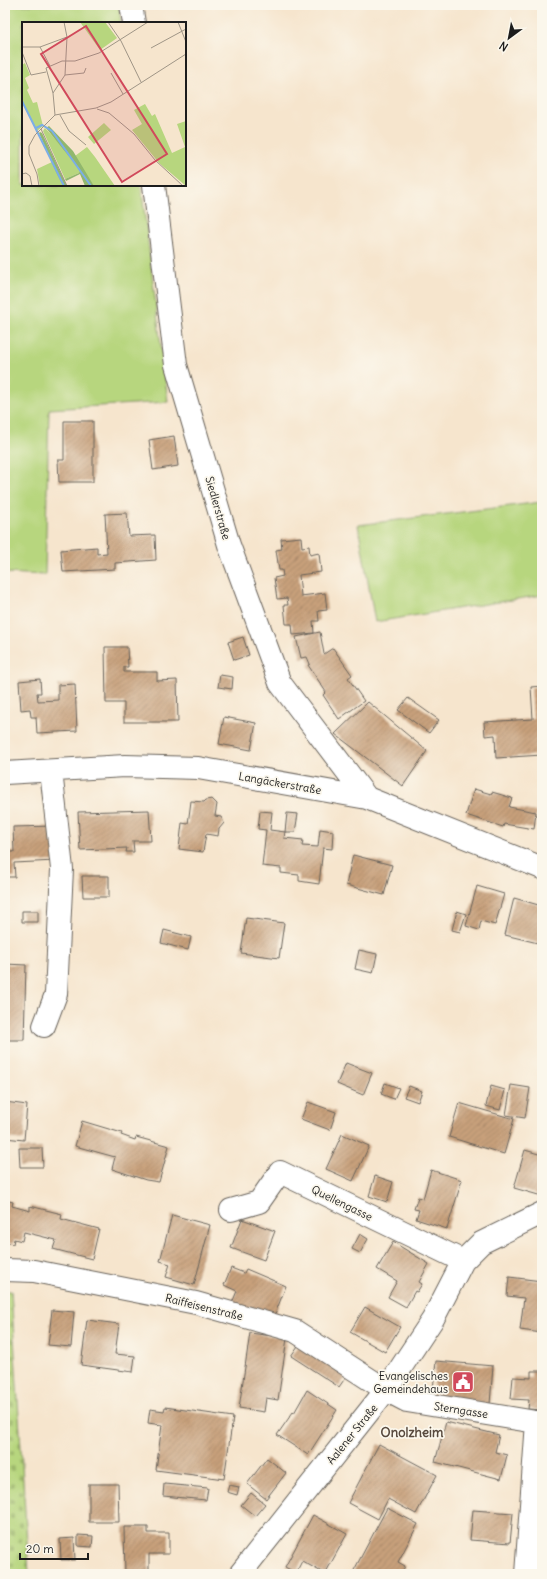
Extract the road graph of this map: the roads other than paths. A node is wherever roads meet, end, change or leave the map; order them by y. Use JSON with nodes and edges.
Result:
{"nodes":[{"id":1,"x":131,"y":5,"type":"edge"},
{"id":2,"x":134,"y":22,"type":"edge"},
{"id":3,"x":154,"y":186,"type":"edge"},
{"id":4,"x":51,"y":771,"type":"junction"},
{"id":5,"x":5,"y":773,"type":"edge"},
{"id":6,"x":367,"y":798,"type":"junction"},
{"id":7,"x":542,"y":868,"type":"edge"},
{"id":8,"x":44,"y":1026,"type":"dead end"},
{"id":9,"x":231,"y":1210,"type":"dead end"},
{"id":10,"x":542,"y":1213,"type":"edge"},
{"id":11,"x":463,"y":1261,"type":"junction"},
{"id":12,"x":5,"y":1270,"type":"edge"},
{"id":13,"x":386,"y":1390,"type":"junction"},
{"id":14,"x":540,"y":1423,"type":"edge"},
{"id":15,"x":240,"y":1574,"type":"edge"},
{"id":16,"x":526,"y":1574,"type":"edge"}],
"edges":[{"from":1,"to":2,"type":"street"},
{"from":3,"to":6,"type":"street","name":"Siedlerstraße"},
{"from":4,"to":5,"type":"street","name":"Langäckerstraße"},
{"from":4,"to":6,"type":"street","name":"Langäckerstraße"},
{"from":4,"to":8,"type":"street"},
{"from":6,"to":7,"type":"street","name":"Langäckerstraße"},
{"from":9,"to":11,"type":"street","name":"Quellengasse"},
{"from":10,"to":11,"type":"street","name":"Aalener Straße"},
{"from":11,"to":13,"type":"street","name":"Aalener Straße"},
{"from":12,"to":13,"type":"street","name":"Raiffeisenstraße"},
{"from":13,"to":14,"type":"street","name":"Sterngasse"},
{"from":13,"to":15,"type":"street","name":"Aalener Straße"},
{"from":14,"to":16,"type":"street","name":"Sterngasse"}]}
